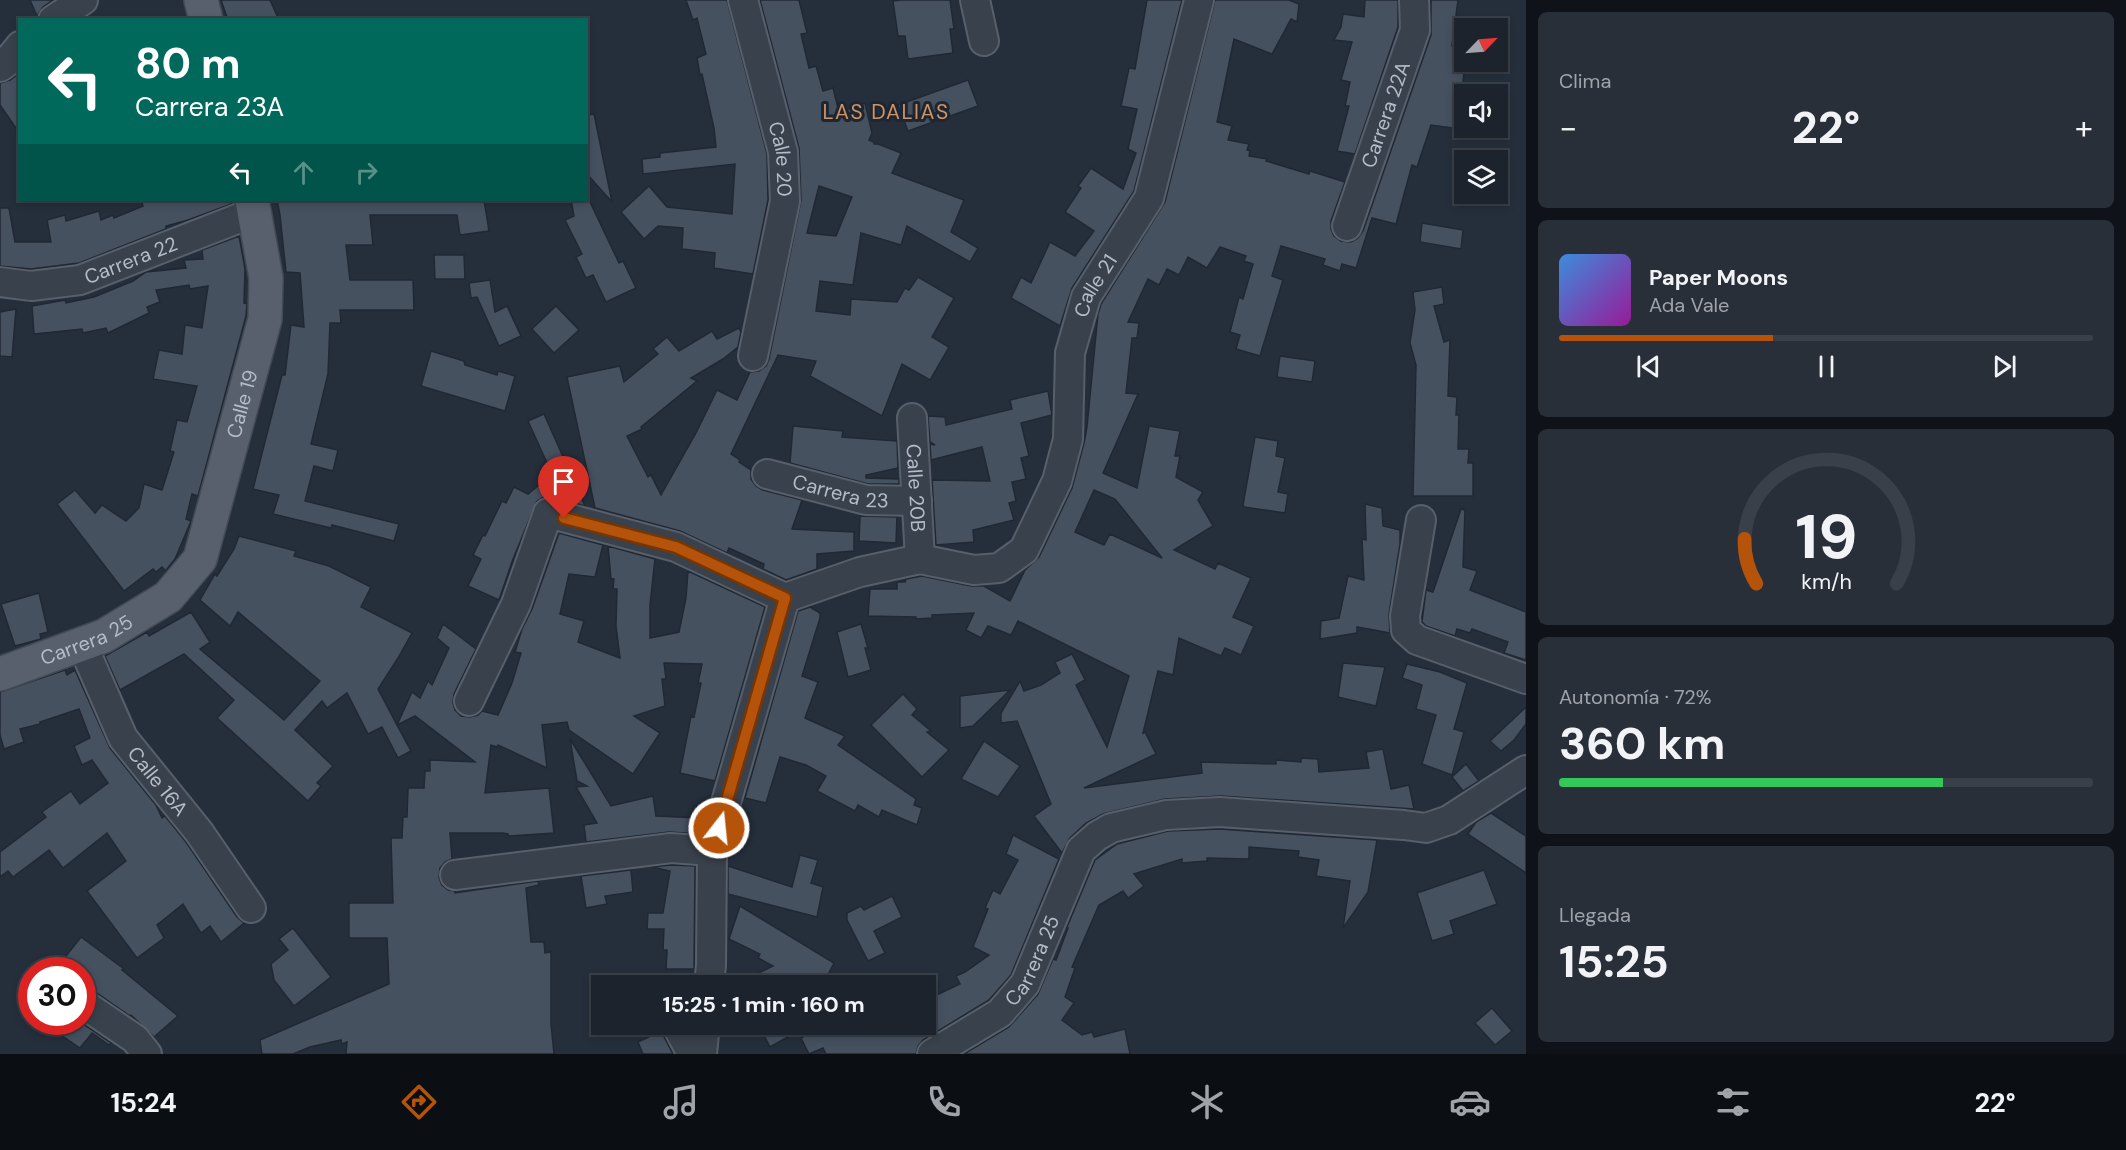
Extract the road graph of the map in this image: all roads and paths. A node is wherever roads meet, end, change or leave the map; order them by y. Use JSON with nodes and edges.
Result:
{"nodes":[{"id":1,"x":83,"y":0,"type":"edge"},
{"id":2,"x":201,"y":0,"type":"edge"},
{"id":3,"x":743,"y":0,"type":"edge"},
{"id":4,"x":975,"y":0,"type":"edge"},
{"id":5,"x":1199,"y":0,"type":"edge"},
{"id":6,"x":1414,"y":0,"type":"edge"},
{"id":7,"x":56,"y":18,"type":"edge"},
{"id":8,"x":206,"y":18,"type":"edge"},
{"id":9,"x":984,"y":41,"type":"dead end"},
{"id":10,"x":18,"y":48,"type":"edge"},
{"id":11,"x":0,"y":67,"type":"edge"},
{"id":12,"x":254,"y":206,"type":"edge"},
{"id":13,"x":1347,"y":226,"type":"dead end"},
{"id":14,"x":0,"y":282,"type":"edge"},
{"id":15,"x":753,"y":356,"type":"dead end"},
{"id":16,"x":912,"y":418,"type":"dead end"},
{"id":17,"x":766,"y":474,"type":"dead end"},
{"id":18,"x":917,"y":501,"type":"junction"},
{"id":19,"x":1421,"y":520,"type":"dead end"},
{"id":20,"x":920,"y":559,"type":"junction"},
{"id":21,"x":168,"y":597,"type":"joint"},
{"id":22,"x":785,"y":598,"type":"junction"},
{"id":23,"x":82,"y":644,"type":"junction"},
{"id":24,"x":0,"y":674,"type":"edge"},
{"id":25,"x":1526,"y":679,"type":"edge"},
{"id":26,"x":469,"y":701,"type":"dead end"},
{"id":27,"x":1526,"y":770,"type":"edge"},
{"id":28,"x":712,"y":851,"type":"junction"},
{"id":29,"x":454,"y":875,"type":"dead end"},
{"id":30,"x":251,"y":908,"type":"dead end"},
{"id":31,"x":710,"y":975,"type":"edge"},
{"id":32,"x":96,"y":1015,"type":"edge"},
{"id":33,"x":682,"y":1035,"type":"edge"},
{"id":34,"x":704,"y":1035,"type":"edge"},
{"id":35,"x":135,"y":1049,"type":"edge"},
{"id":36,"x":692,"y":1054,"type":"edge"},
{"id":37,"x":702,"y":1054,"type":"edge"},
{"id":38,"x":932,"y":1054,"type":"edge"}],
"edges":[{"from":1,"to":7,"type":"street"},
{"from":2,"to":8,"type":"main road"},
{"from":3,"to":15,"type":"street","name":"Calle 20"},
{"from":4,"to":9,"type":"street"},
{"from":5,"to":20,"type":"street","name":"Calle 21"},
{"from":6,"to":13,"type":"street","name":"Carrera 22A"},
{"from":10,"to":11,"type":"street"},
{"from":12,"to":14,"type":"street","name":"Carrera 22"},
{"from":12,"to":21,"type":"main road","name":"Calle 19"},
{"from":16,"to":18,"type":"street","name":"Calle 20B"},
{"from":17,"to":18,"type":"street","name":"Carrera 23"},
{"from":18,"to":20,"type":"street","name":"Calle 20B"},
{"from":19,"to":25,"type":"street"},
{"from":20,"to":22,"type":"street"},
{"from":21,"to":23,"type":"main road","name":"Carrera 25"},
{"from":22,"to":26,"type":"street"},
{"from":22,"to":28,"type":"street"},
{"from":23,"to":24,"type":"main road","name":"Carrera 25"},
{"from":23,"to":30,"type":"street","name":"Calle 16A"},
{"from":27,"to":38,"type":"street","name":"Carrera 25"},
{"from":28,"to":29,"type":"street"},
{"from":28,"to":31,"type":"street"},
{"from":32,"to":35,"type":"street"},
{"from":33,"to":36,"type":"street"},
{"from":34,"to":37,"type":"street"}]}
